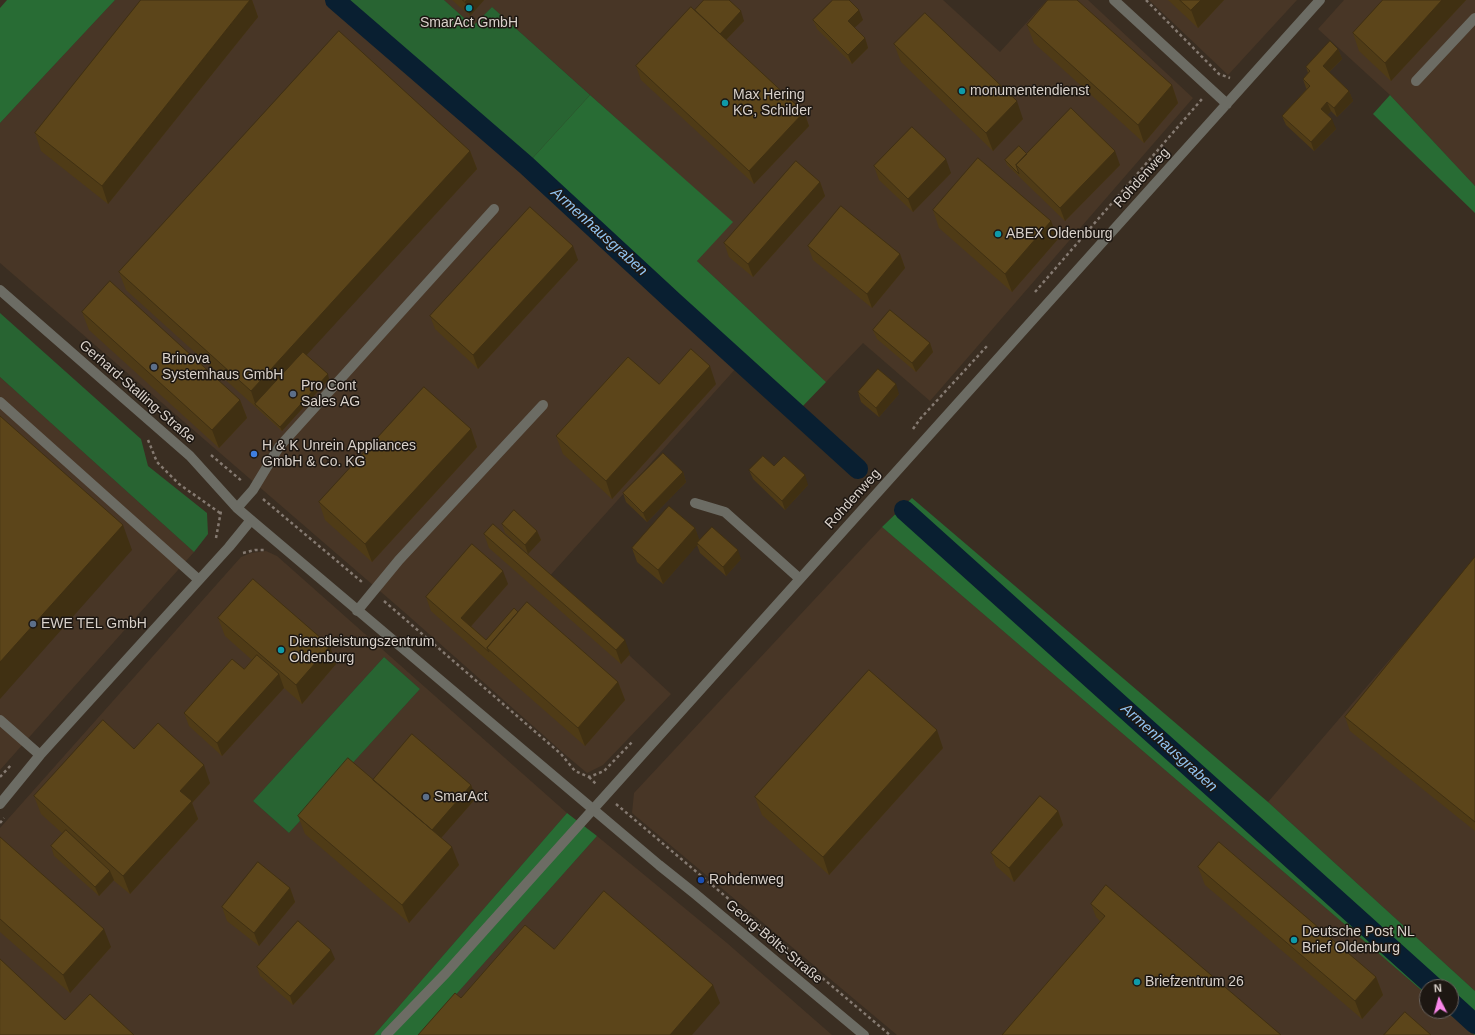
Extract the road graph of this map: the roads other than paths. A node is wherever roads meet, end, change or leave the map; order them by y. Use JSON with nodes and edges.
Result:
{"nodes":[{"id":1,"x":1114,"y":0,"type":"edge"},
{"id":2,"x":1320,"y":0,"type":"edge"},
{"id":3,"x":1475,"y":18,"type":"edge"},
{"id":4,"x":1416,"y":81,"type":"dead end"},
{"id":5,"x":1227,"y":104,"type":"junction"},
{"id":6,"x":494,"y":209,"type":"dead end"},
{"id":7,"x":0,"y":290,"type":"edge"},
{"id":8,"x":0,"y":402,"type":"edge"},
{"id":9,"x":543,"y":405,"type":"dead end"},
{"id":10,"x":695,"y":503,"type":"dead end"},
{"id":11,"x":237,"y":508,"type":"junction"},
{"id":12,"x":251,"y":520,"type":"junction"},
{"id":13,"x":800,"y":579,"type":"junction"},
{"id":14,"x":199,"y":580,"type":"junction"},
{"id":15,"x":357,"y":611,"type":"junction"},
{"id":16,"x":0,"y":720,"type":"edge"},
{"id":17,"x":40,"y":755,"type":"junction"},
{"id":18,"x":0,"y":804,"type":"edge"},
{"id":19,"x":593,"y":810,"type":"junction"},
{"id":20,"x":386,"y":1035,"type":"edge"},
{"id":21,"x":864,"y":1035,"type":"edge"}],
"edges":[{"from":1,"to":5,"type":"street"},
{"from":2,"to":5,"type":"street","name":"Rohdenweg"},
{"from":3,"to":4,"type":"street"},
{"from":5,"to":13,"type":"street","name":"Rohdenweg"},
{"from":6,"to":11,"type":"street"},
{"from":7,"to":11,"type":"street","name":"Gerhard-Stalling-Straße"},
{"from":8,"to":14,"type":"street"},
{"from":9,"to":15,"type":"street"},
{"from":10,"to":13,"type":"street"},
{"from":11,"to":12,"type":"street","name":"Gerhard-Stalling-Straße"},
{"from":12,"to":14,"type":"street"},
{"from":12,"to":15,"type":"street","name":"Gerhard-Stalling-Straße"},
{"from":13,"to":19,"type":"street","name":"Rohdenweg"},
{"from":14,"to":17,"type":"street"},
{"from":15,"to":19,"type":"street","name":"Georg-Bölts-Straße"},
{"from":16,"to":17,"type":"street"},
{"from":17,"to":18,"type":"street"},
{"from":19,"to":20,"type":"street","name":"Rohdenweg"},
{"from":19,"to":21,"type":"street","name":"Georg-Bölts-Straße"}]}
